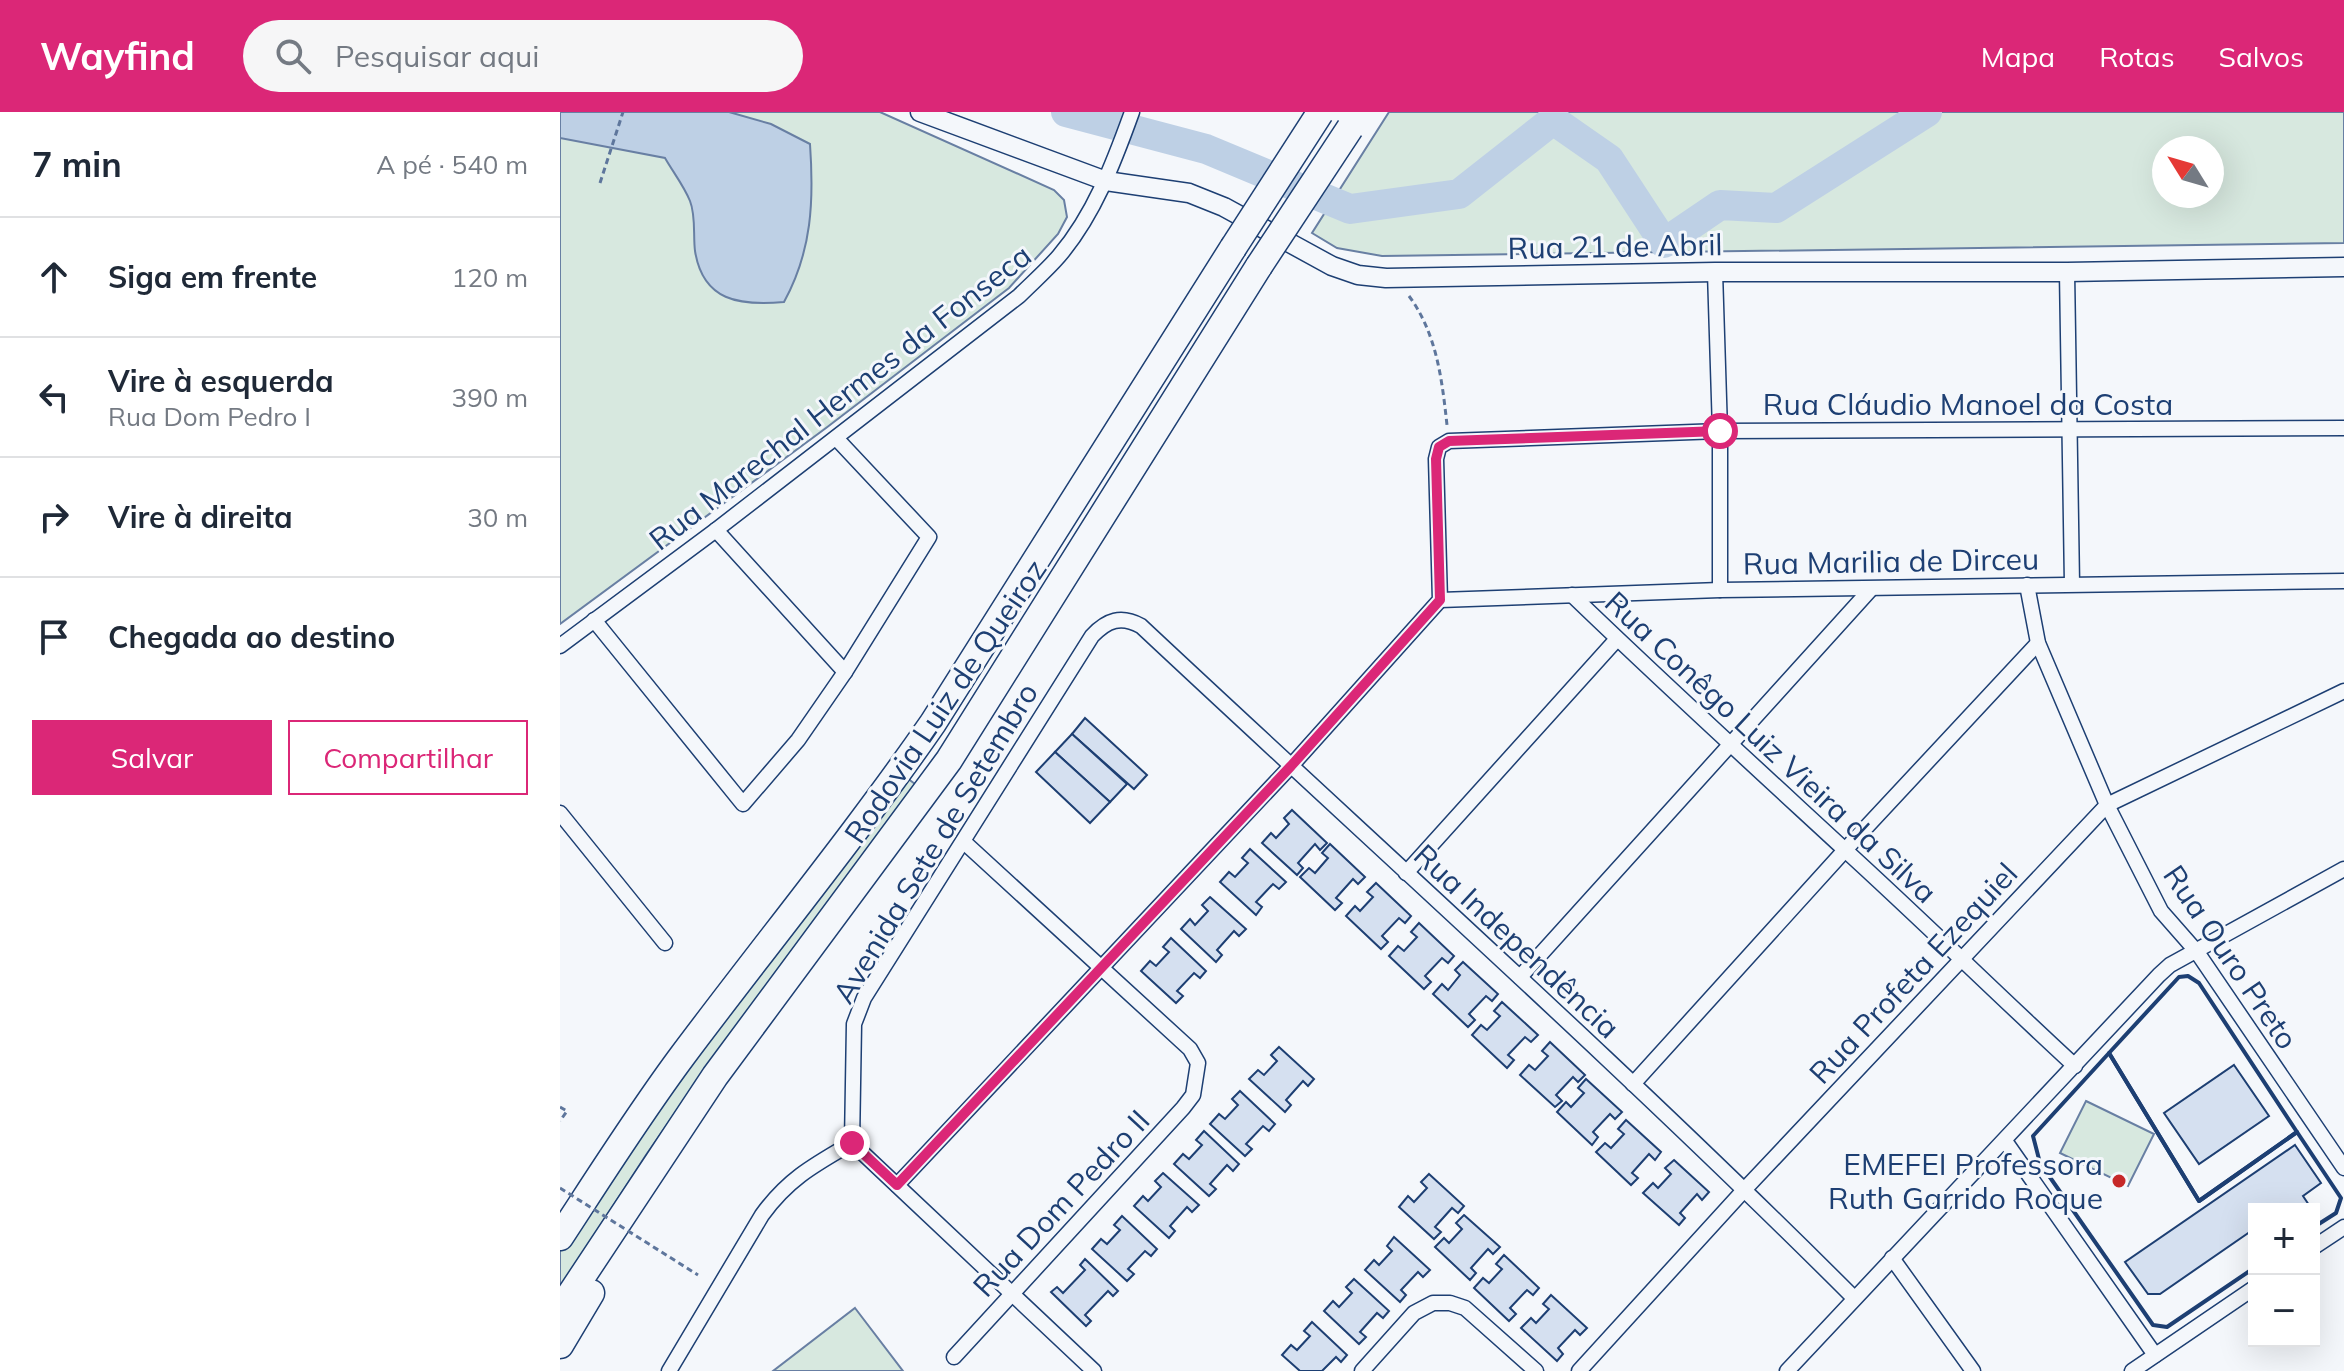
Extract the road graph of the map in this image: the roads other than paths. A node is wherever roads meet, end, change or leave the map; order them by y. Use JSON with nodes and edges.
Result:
{"nodes":[{"id":1,"x":920,"y":112,"type":"edge"},
{"id":2,"x":1132,"y":112,"type":"edge"},
{"id":3,"x":1320,"y":113,"type":"edge"},
{"id":4,"x":1356,"y":120,"type":"edge"},
{"id":5,"x":1106,"y":181,"type":"junction"},
{"id":6,"x":2344,"y":267,"type":"edge"},
{"id":7,"x":1715,"y":272,"type":"junction"},
{"id":8,"x":2067,"y":272,"type":"junction"},
{"id":9,"x":2344,"y":428,"type":"edge"},
{"id":10,"x":2070,"y":430,"type":"junction"},
{"id":11,"x":1720,"y":431,"type":"junction"},
{"id":12,"x":836,"y":438,"type":"junction"},
{"id":13,"x":716,"y":530,"type":"junction"},
{"id":14,"x":2344,"y":581,"type":"edge"},
{"id":15,"x":2072,"y":584,"type":"junction"},
{"id":16,"x":2027,"y":585,"type":"junction"},
{"id":17,"x":1720,"y":590,"type":"junction"},
{"id":18,"x":1870,"y":590,"type":"junction"},
{"id":19,"x":1572,"y":595,"type":"junction"},
{"id":20,"x":1440,"y":600,"type":"junction"},
{"id":21,"x":594,"y":620,"type":"junction"},
{"id":22,"x":1141,"y":626,"type":"joint"},
{"id":23,"x":1617,"y":639,"type":"junction"},
{"id":24,"x":2038,"y":643,"type":"junction"},
{"id":25,"x":560,"y":646,"type":"edge"},
{"id":26,"x":845,"y":672,"type":"junction"},
{"id":27,"x":2344,"y":691,"type":"edge"},
{"id":28,"x":1729,"y":745,"type":"junction"},
{"id":29,"x":1291,"y":766,"type":"junction"},
{"id":30,"x":2107,"y":805,"type":"junction"},
{"id":31,"x":560,"y":813,"type":"edge"},
{"id":32,"x":964,"y":842,"type":"junction"},
{"id":33,"x":1845,"y":850,"type":"junction"},
{"id":34,"x":2340,"y":871,"type":"edge"},
{"id":35,"x":1406,"y":873,"type":"junction"},
{"id":36,"x":2344,"y":887,"type":"edge"},
{"id":37,"x":665,"y":943,"type":"dead end"},
{"id":38,"x":2197,"y":952,"type":"junction"},
{"id":39,"x":1960,"y":960,"type":"junction"},
{"id":40,"x":1100,"y":967,"type":"junction"},
{"id":41,"x":1520,"y":977,"type":"junction"},
{"id":42,"x":2075,"y":1066,"type":"junction"},
{"id":43,"x":715,"y":1076,"type":"junction"},
{"id":44,"x":1633,"y":1084,"type":"junction"},
{"id":45,"x":638,"y":1118,"type":"junction"},
{"id":46,"x":2005,"y":1141,"type":"junction"},
{"id":47,"x":852,"y":1143,"type":"junction"},
{"id":48,"x":2344,"y":1168,"type":"edge"},
{"id":49,"x":897,"y":1185,"type":"junction"},
{"id":50,"x":1745,"y":1189,"type":"junction"},
{"id":51,"x":2344,"y":1227,"type":"edge"},
{"id":52,"x":560,"y":1229,"type":"edge"},
{"id":53,"x":560,"y":1237,"type":"edge"},
{"id":54,"x":2320,"y":1243,"type":"edge"},
{"id":55,"x":1892,"y":1258,"type":"junction"},
{"id":56,"x":2248,"y":1292,"type":"edge"},
{"id":57,"x":1013,"y":1293,"type":"junction"},
{"id":58,"x":1854,"y":1298,"type":"junction"},
{"id":59,"x":560,"y":1310,"type":"edge"},
{"id":60,"x":560,"y":1345,"type":"edge"},
{"id":61,"x":2155,"y":1355,"type":"junction"},
{"id":62,"x":954,"y":1357,"type":"dead end"},
{"id":63,"x":669,"y":1371,"type":"edge"},
{"id":64,"x":1094,"y":1371,"type":"edge"},
{"id":65,"x":1362,"y":1371,"type":"edge"},
{"id":66,"x":1536,"y":1371,"type":"edge"},
{"id":67,"x":1579,"y":1371,"type":"edge"},
{"id":68,"x":1787,"y":1371,"type":"edge"},
{"id":69,"x":1973,"y":1371,"type":"edge"},
{"id":70,"x":2132,"y":1371,"type":"edge"}],
"edges":[{"from":1,"to":5,"type":"street","name":"Rua 21 de Abril"},
{"from":2,"to":5,"type":"street","name":"Rua Marechal Hermes da Fonseca"},
{"from":3,"to":45,"type":"highway","name":"Rodovia Luiz de Queiroz","bridge":true},
{"from":4,"to":43,"type":"highway","name":"Rodovia Luiz de Queiroz","bridge":true},
{"from":5,"to":7,"type":"street","name":"Rua 21 de Abril"},
{"from":5,"to":12,"type":"street","name":"Rua Marechal Hermes da Fonseca"},
{"from":6,"to":8,"type":"street","name":"Rua 21 de Abril"},
{"from":7,"to":8,"type":"street","name":"Rua 21 de Abril"},
{"from":7,"to":11,"type":"street"},
{"from":8,"to":10,"type":"street"},
{"from":9,"to":10,"type":"street","name":"Rua Cláudio Manoel da Costa"},
{"from":10,"to":11,"type":"street","name":"Rua Cláudio Manoel da Costa"},
{"from":10,"to":15,"type":"street"},
{"from":11,"to":17,"type":"street"},
{"from":11,"to":20,"type":"street","name":"Rua Cláudio Manoel da Costa"},
{"from":12,"to":13,"type":"street","name":"Rua Marechal Hermes da Fonseca"},
{"from":12,"to":26,"type":"street"},
{"from":13,"to":21,"type":"street","name":"Rua Marechal Hermes da Fonseca"},
{"from":13,"to":26,"type":"street"},
{"from":14,"to":15,"type":"street","name":"Rua Marilia de Dirceu"},
{"from":15,"to":16,"type":"street","name":"Rua Marilia de Dirceu"},
{"from":16,"to":18,"type":"street","name":"Rua Marilia de Dirceu"},
{"from":16,"to":24,"type":"street","name":"Rua Ouro Preto"},
{"from":17,"to":18,"type":"street","name":"Rua Marilia de Dirceu"},
{"from":17,"to":19,"type":"street","name":"Rua Marilia de Dirceu"},
{"from":18,"to":28,"type":"street"},
{"from":19,"to":20,"type":"street","name":"Rua Marilia de Dirceu"},
{"from":19,"to":23,"type":"street","name":"Rua Conêgo Luiz Vieira da Silva"},
{"from":20,"to":29,"type":"street"},
{"from":21,"to":25,"type":"street","name":"Rua Marechal Hermes da Fonseca"},
{"from":21,"to":26,"type":"street"},
{"from":22,"to":29,"type":"street","name":"Rua Independência"},
{"from":22,"to":32,"type":"street","name":"Avenida Sete de Setembro"},
{"from":23,"to":28,"type":"street","name":"Rua Conêgo Luiz Vieira da Silva"},
{"from":23,"to":35,"type":"street"},
{"from":24,"to":30,"type":"street","name":"Rua Ouro Preto"},
{"from":24,"to":33,"type":"street"},
{"from":27,"to":30,"type":"street","name":"Rua Profeta Ezequiel"},
{"from":28,"to":33,"type":"street","name":"Rua Conêgo Luiz Vieira da Silva"},
{"from":28,"to":41,"type":"street"},
{"from":29,"to":35,"type":"street","name":"Rua Independência"},
{"from":29,"to":40,"type":"street"},
{"from":30,"to":38,"type":"street","name":"Rua Ouro Preto"},
{"from":30,"to":39,"type":"street","name":"Rua Profeta Ezequiel"},
{"from":31,"to":37,"type":"street"},
{"from":32,"to":40,"type":"street"},
{"from":32,"to":47,"type":"street","name":"Avenida Sete de Setembro"},
{"from":33,"to":39,"type":"street","name":"Rua Conêgo Luiz Vieira da Silva"},
{"from":33,"to":44,"type":"street"},
{"from":34,"to":36,"type":"street"},
{"from":34,"to":38,"type":"street"},
{"from":35,"to":41,"type":"street","name":"Rua Independência"},
{"from":38,"to":42,"type":"street"},
{"from":38,"to":48,"type":"street","name":"Rua Ouro Preto"},
{"from":39,"to":42,"type":"street","name":"Rua Conêgo Luiz Vieira da Silva"},
{"from":39,"to":50,"type":"street","name":"Rua Profeta Ezequiel"},
{"from":40,"to":49,"type":"street"},
{"from":40,"to":57,"type":"street","name":"Rua Dom Pedro II"},
{"from":41,"to":44,"type":"street","name":"Rua Independência"},
{"from":42,"to":46,"type":"street"},
{"from":43,"to":59,"type":"highway","name":"Rodovia Luiz de Queiroz"},
{"from":43,"to":60,"type":"highway"},
{"from":44,"to":50,"type":"street","name":"Rua Independência"},
{"from":45,"to":52,"type":"highway"},
{"from":45,"to":53,"type":"highway","name":"Rodovia Luiz de Queiroz"},
{"from":46,"to":55,"type":"street"},
{"from":46,"to":61,"type":"street"},
{"from":47,"to":49,"type":"street"},
{"from":47,"to":63,"type":"street"},
{"from":49,"to":57,"type":"street"},
{"from":50,"to":58,"type":"street","name":"Rua Independência"},
{"from":50,"to":67,"type":"street","name":"Rua Profeta Ezequiel"},
{"from":51,"to":54,"type":"street"},
{"from":55,"to":58,"type":"street"},
{"from":55,"to":69,"type":"street"},
{"from":56,"to":61,"type":"street"},
{"from":57,"to":62,"type":"street","name":"Rua Dom Pedro II"},
{"from":57,"to":64,"type":"street"},
{"from":58,"to":68,"type":"street"},
{"from":61,"to":70,"type":"street"},
{"from":65,"to":66,"type":"street"}]}
